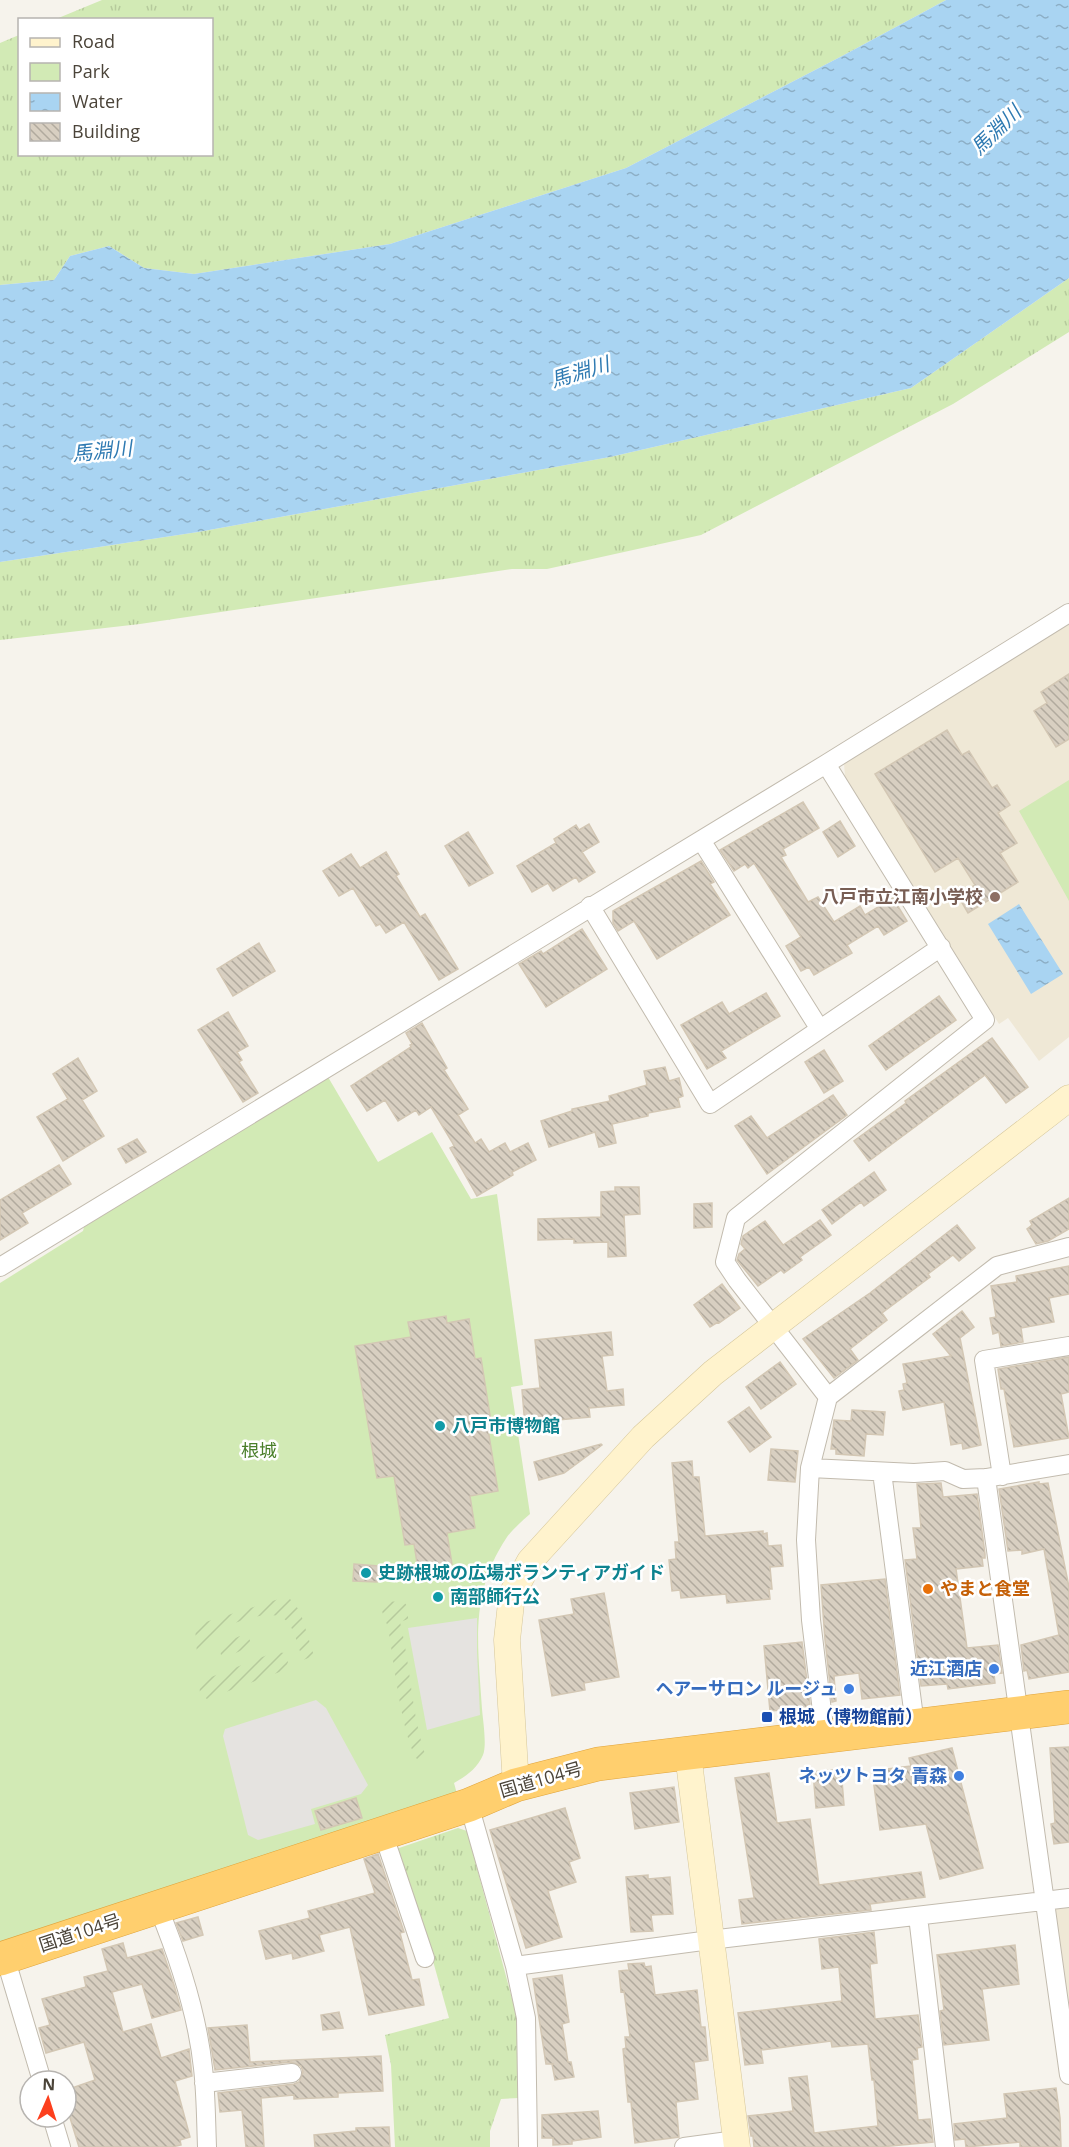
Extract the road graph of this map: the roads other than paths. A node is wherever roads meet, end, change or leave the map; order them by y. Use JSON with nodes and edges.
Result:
{"nodes":[{"id":1,"x":1069,"y":613,"type":"edge"},
{"id":2,"x":826,"y":764,"type":"junction"},
{"id":3,"x":701,"y":840,"type":"junction"},
{"id":4,"x":590,"y":906,"type":"junction"},
{"id":5,"x":941,"y":947,"type":"junction"},
{"id":6,"x":819,"y":1028,"type":"junction"},
{"id":7,"x":1069,"y":1098,"type":"edge"},
{"id":8,"x":1069,"y":1247,"type":"edge"},
{"id":9,"x":0,"y":1267,"type":"edge"},
{"id":10,"x":773,"y":1325,"type":"junction"},
{"id":11,"x":1069,"y":1346,"type":"edge"},
{"id":12,"x":828,"y":1397,"type":"junction"},
{"id":13,"x":1069,"y":1464,"type":"edge"},
{"id":14,"x":810,"y":1468,"type":"junction"},
{"id":15,"x":882,"y":1472,"type":"junction"},
{"id":16,"x":994,"y":1477,"type":"junction"},
{"id":17,"x":1069,"y":1707,"type":"edge"},
{"id":18,"x":1018,"y":1712,"type":"junction"},
{"id":19,"x":915,"y":1725,"type":"junction"},
{"id":20,"x":825,"y":1736,"type":"junction"},
{"id":21,"x":688,"y":1754,"type":"junction"},
{"id":22,"x":516,"y":1785,"type":"junction"},
{"id":23,"x":469,"y":1805,"type":"junction"},
{"id":24,"x":383,"y":1833,"type":"junction"},
{"id":25,"x":1069,"y":1898,"type":"edge"},
{"id":26,"x":1046,"y":1901,"type":"junction"},
{"id":27,"x":158,"y":1907,"type":"junction"},
{"id":28,"x":918,"y":1916,"type":"junction"},
{"id":29,"x":710,"y":1940,"type":"junction"},
{"id":30,"x":2,"y":1958,"type":"edge"},
{"id":31,"x":425,"y":1959,"type":"dead end"},
{"id":32,"x":514,"y":1966,"type":"junction"},
{"id":33,"x":38,"y":2069,"type":"edge"},
{"id":34,"x":292,"y":2073,"type":"dead end"},
{"id":35,"x":1069,"y":2074,"type":"edge"},
{"id":36,"x":204,"y":2083,"type":"junction"},
{"id":37,"x":56,"y":2129,"type":"edge"},
{"id":38,"x":736,"y":2143,"type":"edge"},
{"id":39,"x":61,"y":2147,"type":"edge"},
{"id":40,"x":207,"y":2147,"type":"edge"},
{"id":41,"x":528,"y":2147,"type":"edge"},
{"id":42,"x":684,"y":2147,"type":"edge"},
{"id":43,"x":945,"y":2147,"type":"edge"}],
"edges":[{"from":1,"to":2,"type":"street"},
{"from":2,"to":3,"type":"street"},
{"from":2,"to":5,"type":"street"},
{"from":3,"to":4,"type":"street"},
{"from":3,"to":6,"type":"street"},
{"from":4,"to":6,"type":"street"},
{"from":4,"to":9,"type":"street"},
{"from":5,"to":6,"type":"street"},
{"from":5,"to":10,"type":"street"},
{"from":7,"to":10,"type":"street"},
{"from":8,"to":12,"type":"street"},
{"from":10,"to":12,"type":"street"},
{"from":10,"to":22,"type":"street"},
{"from":11,"to":16,"type":"street"},
{"from":12,"to":14,"type":"street"},
{"from":13,"to":16,"type":"street"},
{"from":14,"to":15,"type":"street"},
{"from":14,"to":20,"type":"street"},
{"from":15,"to":16,"type":"street"},
{"from":15,"to":19,"type":"street"},
{"from":16,"to":18,"type":"street"},
{"from":17,"to":18,"type":"highway","name":"国道104号"},
{"from":18,"to":19,"type":"highway","name":"国道104号"},
{"from":18,"to":26,"type":"street"},
{"from":19,"to":20,"type":"highway","name":"国道104号"},
{"from":20,"to":21,"type":"highway","name":"国道104号"},
{"from":21,"to":22,"type":"highway","name":"国道104号"},
{"from":21,"to":29,"type":"street"},
{"from":22,"to":23,"type":"highway","name":"国道104号"},
{"from":23,"to":24,"type":"highway","name":"国道104号"},
{"from":23,"to":32,"type":"street"},
{"from":24,"to":27,"type":"highway","name":"国道104号"},
{"from":24,"to":31,"type":"street"},
{"from":25,"to":26,"type":"street"},
{"from":26,"to":28,"type":"street"},
{"from":26,"to":35,"type":"street"},
{"from":27,"to":30,"type":"highway","name":"国道104号"},
{"from":27,"to":36,"type":"street"},
{"from":28,"to":29,"type":"street"},
{"from":28,"to":43,"type":"street"},
{"from":29,"to":32,"type":"street"},
{"from":29,"to":38,"type":"street"},
{"from":30,"to":33,"type":"street"},
{"from":32,"to":41,"type":"street"},
{"from":34,"to":36,"type":"street"},
{"from":36,"to":40,"type":"street"},
{"from":37,"to":39,"type":"street"},
{"from":38,"to":42,"type":"street"}]}
